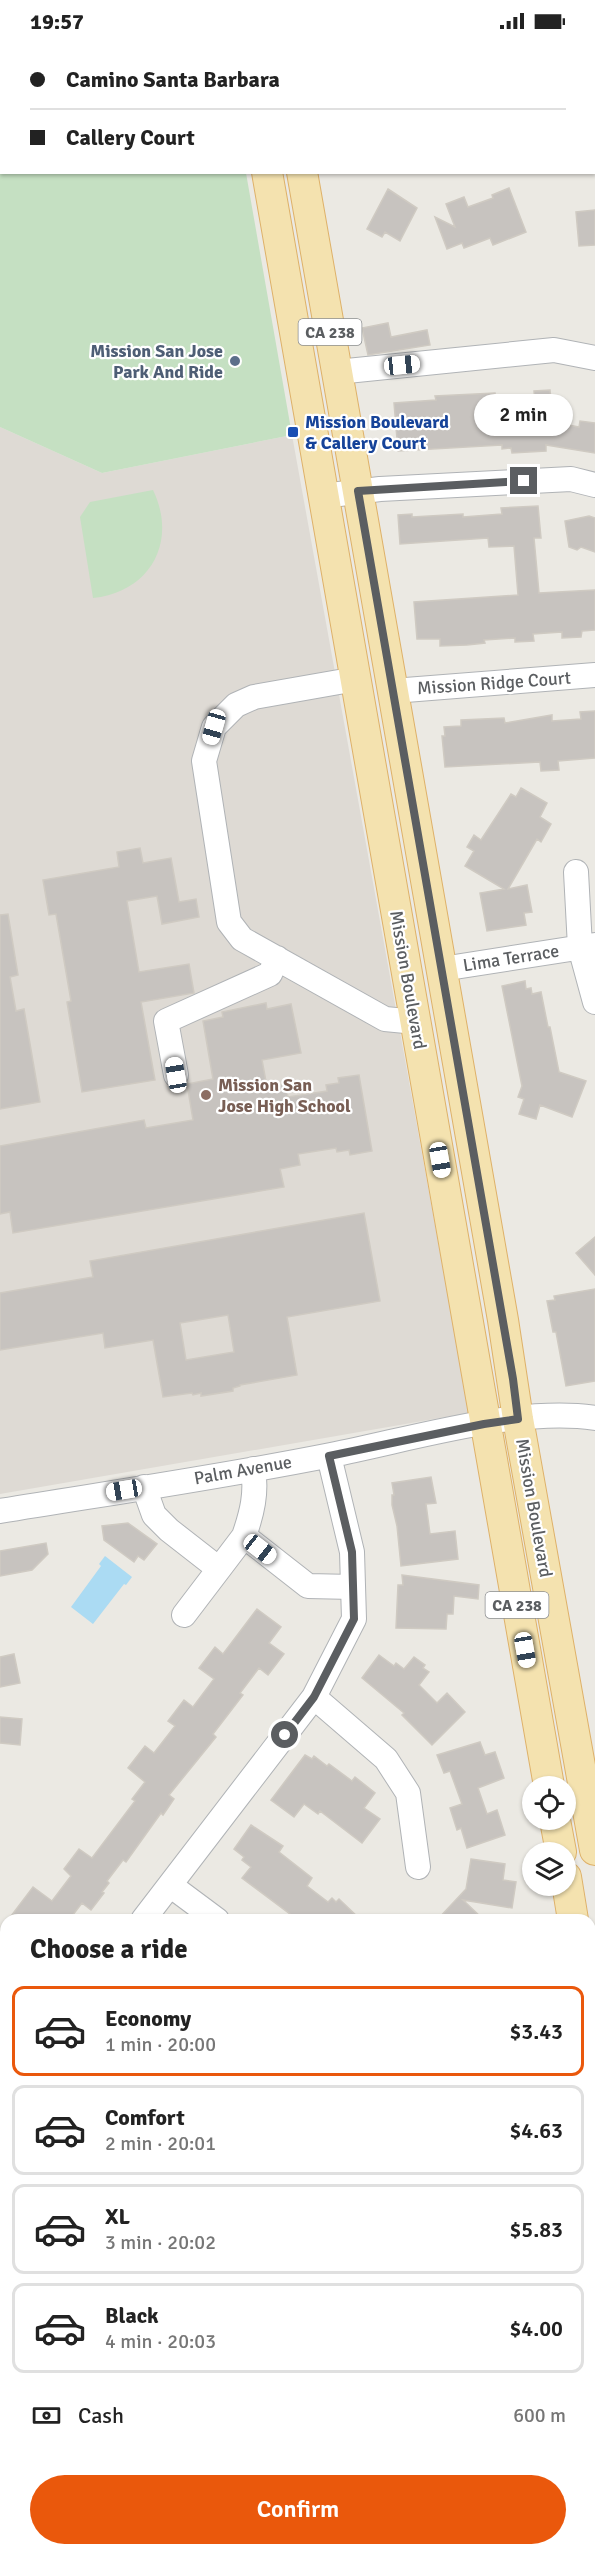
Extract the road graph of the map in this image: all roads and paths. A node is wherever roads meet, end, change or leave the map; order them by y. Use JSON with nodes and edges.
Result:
{"nodes":[{"id":1,"x":267,"y":174,"type":"edge"},
{"id":2,"x":302,"y":174,"type":"edge"},
{"id":3,"x":309,"y":215,"type":"junction"},
{"id":4,"x":284,"y":268,"type":"junction"},
{"id":5,"x":595,"y":358,"type":"edge"},
{"id":6,"x":337,"y":372,"type":"junction"},
{"id":7,"x":343,"y":404,"type":"junction"},
{"id":8,"x":595,"y":485,"type":"edge"},
{"id":9,"x":358,"y":491,"type":"junction"},
{"id":10,"x":323,"y":496,"type":"junction"},
{"id":11,"x":595,"y":675,"type":"edge"},
{"id":12,"x":356,"y":679,"type":"junction"},
{"id":13,"x":393,"y":691,"type":"junction"},
{"id":14,"x":576,"y":872,"type":"dead end"},
{"id":15,"x":588,"y":946,"type":"edge"},
{"id":16,"x":277,"y":958,"type":"junction"},
{"id":17,"x":442,"y":969,"type":"junction"},
{"id":18,"x":595,"y":1002,"type":"edge"},
{"id":19,"x":416,"y":1022,"type":"junction"},
{"id":20,"x":176,"y":1075,"type":"dead end"},
{"id":21,"x":595,"y":1418,"type":"edge"},
{"id":22,"x":518,"y":1419,"type":"junction"},
{"id":23,"x":484,"y":1424,"type":"junction"},
{"id":24,"x":329,"y":1456,"type":"junction"},
{"id":25,"x":253,"y":1469,"type":"junction"},
{"id":26,"x":144,"y":1487,"type":"junction"},
{"id":27,"x":0,"y":1511,"type":"edge"},
{"id":28,"x":244,"y":1536,"type":"junction"},
{"id":29,"x":219,"y":1569,"type":"junction"},
{"id":30,"x":353,"y":1587,"type":"junction"},
{"id":31,"x":184,"y":1615,"type":"dead end"},
{"id":32,"x":314,"y":1697,"type":"junction"},
{"id":33,"x":547,"y":1776,"type":"edge"},
{"id":34,"x":591,"y":1805,"type":"edge"},
{"id":35,"x":595,"y":1850,"type":"edge"},
{"id":36,"x":418,"y":1867,"type":"dead end"},
{"id":37,"x":170,"y":1885,"type":"junction"},
{"id":38,"x":569,"y":1896,"type":"edge"},
{"id":39,"x":148,"y":1914,"type":"edge"},
{"id":40,"x":209,"y":1914,"type":"edge"},
{"id":41,"x":572,"y":1914,"type":"edge"}],
"edges":[{"from":1,"to":4,"type":"main road","name":"Mission Boulevard","number":"CA 238"},
{"from":2,"to":3,"type":"main road","name":"Mission Boulevard","number":"CA 238"},
{"from":3,"to":4,"type":"main road"},
{"from":3,"to":6,"type":"main road","name":"Mission Boulevard","number":"CA 238"},
{"from":4,"to":7,"type":"main road"},
{"from":4,"to":10,"type":"main road","name":"Mission Boulevard","number":"CA 238"},
{"from":5,"to":6,"type":"street"},
{"from":6,"to":7,"type":"main road","name":"Mission Boulevard","number":"CA 238"},
{"from":7,"to":9,"type":"main road","name":"Mission Boulevard","number":"CA 238"},
{"from":8,"to":9,"type":"street"},
{"from":9,"to":10,"type":"street"},
{"from":9,"to":13,"type":"main road","name":"Mission Boulevard","number":"CA 238"},
{"from":10,"to":12,"type":"main road","name":"Mission Boulevard","number":"CA 238"},
{"from":11,"to":13,"type":"street","name":"Mission Ridge Court"},
{"from":12,"to":16,"type":"street"},
{"from":12,"to":19,"type":"main road","name":"Mission Boulevard","number":"CA 238"},
{"from":13,"to":17,"type":"main road","name":"Mission Boulevard","number":"CA 238"},
{"from":14,"to":15,"type":"street","name":"Lima Terrace"},
{"from":15,"to":17,"type":"street","name":"Lima Terrace"},
{"from":15,"to":18,"type":"street","name":"Lima Terrace"},
{"from":16,"to":19,"type":"street"},
{"from":16,"to":20,"type":"street"},
{"from":17,"to":22,"type":"main road","name":"Mission Boulevard","number":"CA 238"},
{"from":19,"to":23,"type":"main road","name":"Mission Boulevard","number":"CA 238"},
{"from":21,"to":22,"type":"street","name":"Palm Avenue"},
{"from":22,"to":23,"type":"street","name":"Palm Avenue"},
{"from":22,"to":34,"type":"main road","name":"Mission Boulevard","number":"CA 238"},
{"from":23,"to":24,"type":"street","name":"Palm Avenue"},
{"from":23,"to":33,"type":"main road","name":"Mission Boulevard","number":"CA 238"},
{"from":24,"to":25,"type":"street","name":"Palm Avenue"},
{"from":24,"to":30,"type":"street"},
{"from":25,"to":26,"type":"street","name":"Palm Avenue"},
{"from":25,"to":28,"type":"street"},
{"from":26,"to":27,"type":"street","name":"Palm Avenue"},
{"from":26,"to":29,"type":"street"},
{"from":28,"to":29,"type":"street"},
{"from":28,"to":30,"type":"street"},
{"from":29,"to":31,"type":"street"},
{"from":30,"to":32,"type":"street"},
{"from":32,"to":36,"type":"street"},
{"from":32,"to":37,"type":"street"},
{"from":34,"to":35,"type":"main road","name":"Mission Boulevard","number":"CA 238"},
{"from":37,"to":39,"type":"street"},
{"from":37,"to":40,"type":"street"},
{"from":38,"to":41,"type":"main road"}]}
